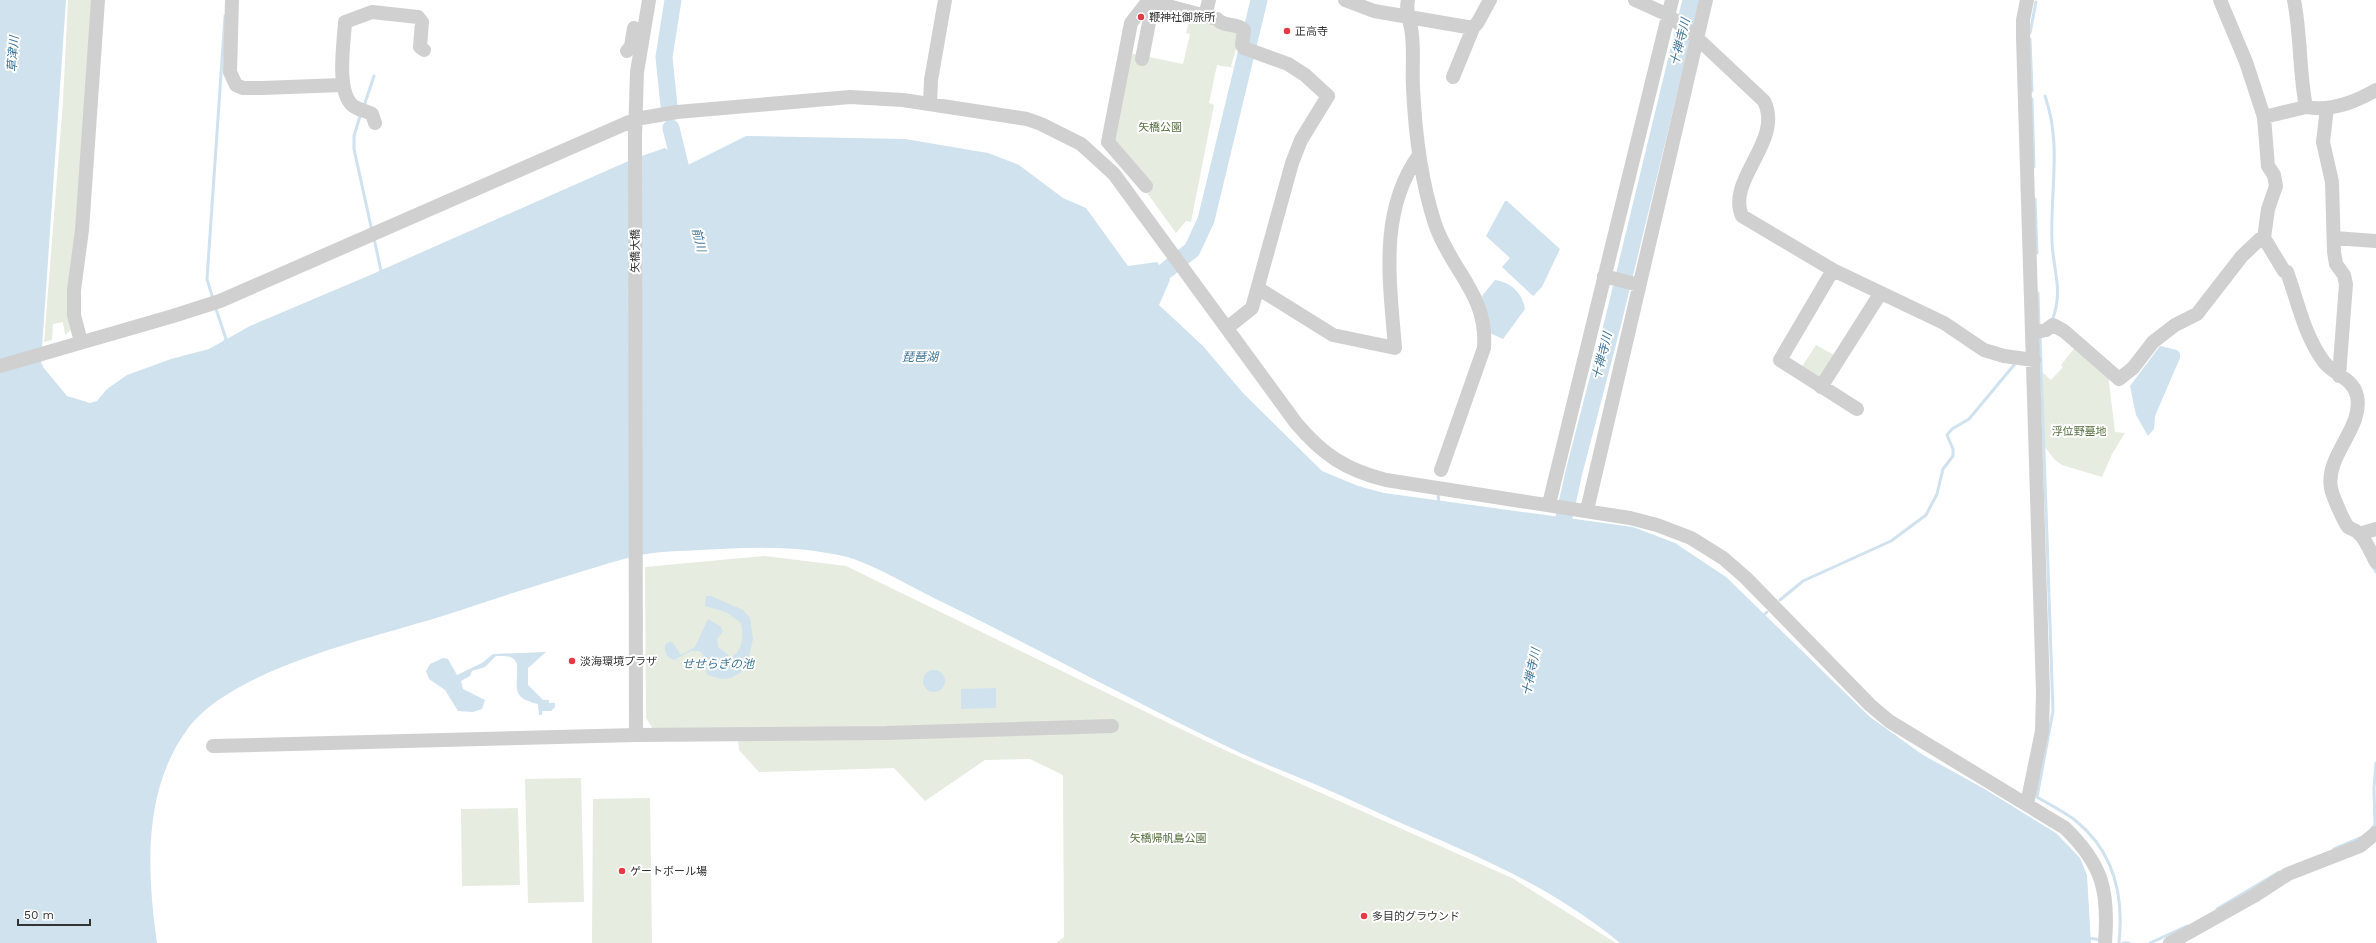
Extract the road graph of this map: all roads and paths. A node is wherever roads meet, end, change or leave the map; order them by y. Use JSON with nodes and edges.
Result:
{"nodes":[{"id":1,"x":98,"y":0,"type":"edge"},
{"id":2,"x":105,"y":0,"type":"edge"},
{"id":3,"x":232,"y":0,"type":"edge"},
{"id":4,"x":640,"y":0,"type":"edge"},
{"id":5,"x":649,"y":0,"type":"edge"},
{"id":6,"x":945,"y":0,"type":"edge"},
{"id":7,"x":1209,"y":0,"type":"edge"},
{"id":8,"x":1345,"y":0,"type":"edge"},
{"id":9,"x":1408,"y":0,"type":"edge"},
{"id":10,"x":1490,"y":0,"type":"edge"},
{"id":11,"x":1635,"y":0,"type":"edge"},
{"id":12,"x":1672,"y":0,"type":"edge"},
{"id":13,"x":1706,"y":0,"type":"edge"},
{"id":14,"x":2027,"y":0,"type":"edge"},
{"id":15,"x":2220,"y":0,"type":"edge"},
{"id":16,"x":2294,"y":0,"type":"edge"},
{"id":17,"x":1150,"y":1,"type":"edge"},
{"id":18,"x":1206,"y":16,"type":"junction"},
{"id":19,"x":1407,"y":16,"type":"junction"},
{"id":20,"x":1670,"y":16,"type":"junction"},
{"id":21,"x":1473,"y":28,"type":"junction"},
{"id":22,"x":1695,"y":36,"type":"junction"},
{"id":23,"x":424,"y":50,"type":"dead end"},
{"id":24,"x":627,"y":50,"type":"dead end"},
{"id":25,"x":1142,"y":59,"type":"dead end"},
{"id":26,"x":94,"y":73,"type":"junction"},
{"id":27,"x":1452,"y":77,"type":"dead end"},
{"id":28,"x":342,"y":86,"type":"junction"},
{"id":29,"x":2376,"y":90,"type":"edge"},
{"id":30,"x":930,"y":104,"type":"junction"},
{"id":31,"x":2306,"y":107,"type":"junction"},
{"id":32,"x":2327,"y":108,"type":"junction"},
{"id":33,"x":2264,"y":117,"type":"junction"},
{"id":34,"x":636,"y":119,"type":"junction"},
{"id":35,"x":375,"y":122,"type":"dead end"},
{"id":36,"x":1419,"y":155,"type":"junction"},
{"id":37,"x":1146,"y":186,"type":"dead end"},
{"id":38,"x":2264,"y":238,"type":"junction"},
{"id":39,"x":2334,"y":238,"type":"junction"},
{"id":40,"x":2376,"y":241,"type":"edge"},
{"id":41,"x":1833,"y":270,"type":"junction"},
{"id":42,"x":1607,"y":277,"type":"junction"},
{"id":43,"x":1636,"y":284,"type":"junction"},
{"id":44,"x":1259,"y":288,"type":"junction"},
{"id":45,"x":1880,"y":294,"type":"junction"},
{"id":46,"x":1228,"y":328,"type":"junction"},
{"id":47,"x":2033,"y":333,"type":"junction"},
{"id":48,"x":81,"y":342,"type":"junction"},
{"id":49,"x":2034,"y":360,"type":"junction"},
{"id":50,"x":0,"y":366,"type":"edge"},
{"id":51,"x":2339,"y":376,"type":"junction"},
{"id":52,"x":1821,"y":387,"type":"junction"},
{"id":53,"x":1857,"y":409,"type":"dead end"},
{"id":54,"x":1441,"y":470,"type":"dead end"},
{"id":55,"x":1551,"y":504,"type":"junction"},
{"id":56,"x":1585,"y":509,"type":"junction"},
{"id":57,"x":2376,"y":529,"type":"edge"},
{"id":58,"x":2359,"y":534,"type":"junction"},
{"id":59,"x":2376,"y":562,"type":"edge"},
{"id":60,"x":1112,"y":726,"type":"dead end"},
{"id":61,"x":636,"y":736,"type":"junction"},
{"id":62,"x":213,"y":746,"type":"dead end"},
{"id":63,"x":2027,"y":804,"type":"junction"},
{"id":64,"x":2376,"y":833,"type":"edge"},
{"id":65,"x":2106,"y":939,"type":"edge"},
{"id":66,"x":2170,"y":943,"type":"edge"}],
"edges":[{"from":1,"to":26,"type":"street"},
{"from":2,"to":26,"type":"street"},
{"from":3,"to":28,"type":"street"},
{"from":4,"to":24,"type":"street"},
{"from":5,"to":34,"type":"street","name":"矢橋大橋"},
{"from":6,"to":30,"type":"street"},
{"from":7,"to":18,"type":"street"},
{"from":8,"to":19,"type":"street"},
{"from":9,"to":19,"type":"street"},
{"from":10,"to":21,"type":"street"},
{"from":11,"to":20,"type":"street"},
{"from":12,"to":20,"type":"street"},
{"from":13,"to":22,"type":"street"},
{"from":14,"to":47,"type":"street"},
{"from":15,"to":33,"type":"street"},
{"from":16,"to":31,"type":"street"},
{"from":17,"to":18,"type":"street"},
{"from":17,"to":25,"type":"street"},
{"from":17,"to":37,"type":"street"},
{"from":18,"to":44,"type":"street"},
{"from":19,"to":21,"type":"street"},
{"from":19,"to":36,"type":"street"},
{"from":20,"to":22,"type":"street"},
{"from":20,"to":42,"type":"street"},
{"from":21,"to":27,"type":"street"},
{"from":22,"to":41,"type":"street"},
{"from":22,"to":43,"type":"street"},
{"from":23,"to":28,"type":"street"},
{"from":26,"to":48,"type":"street"},
{"from":28,"to":35,"type":"street"},
{"from":29,"to":32,"type":"street"},
{"from":30,"to":34,"type":"street"},
{"from":30,"to":46,"type":"street"},
{"from":31,"to":32,"type":"street"},
{"from":31,"to":33,"type":"street"},
{"from":32,"to":39,"type":"street"},
{"from":33,"to":38,"type":"street"},
{"from":34,"to":48,"type":"street"},
{"from":34,"to":61,"type":"street","name":"矢橋大橋"},
{"from":36,"to":44,"type":"street"},
{"from":36,"to":54,"type":"street"},
{"from":38,"to":47,"type":"street"},
{"from":38,"to":51,"type":"street"},
{"from":39,"to":40,"type":"street"},
{"from":39,"to":51,"type":"street"},
{"from":41,"to":45,"type":"street"},
{"from":41,"to":52,"type":"street"},
{"from":42,"to":43,"type":"street"},
{"from":42,"to":55,"type":"street"},
{"from":43,"to":56,"type":"street"},
{"from":44,"to":46,"type":"street"},
{"from":45,"to":49,"type":"street"},
{"from":45,"to":52,"type":"street"},
{"from":46,"to":55,"type":"street"},
{"from":47,"to":49,"type":"street"},
{"from":48,"to":50,"type":"street"},
{"from":49,"to":63,"type":"street"},
{"from":51,"to":58,"type":"street"},
{"from":52,"to":53,"type":"street"},
{"from":55,"to":56,"type":"street"},
{"from":56,"to":63,"type":"street"},
{"from":57,"to":58,"type":"street"},
{"from":58,"to":59,"type":"street"},
{"from":60,"to":61,"type":"street"},
{"from":61,"to":62,"type":"street"},
{"from":63,"to":65,"type":"street"},
{"from":64,"to":66,"type":"street"}]}
